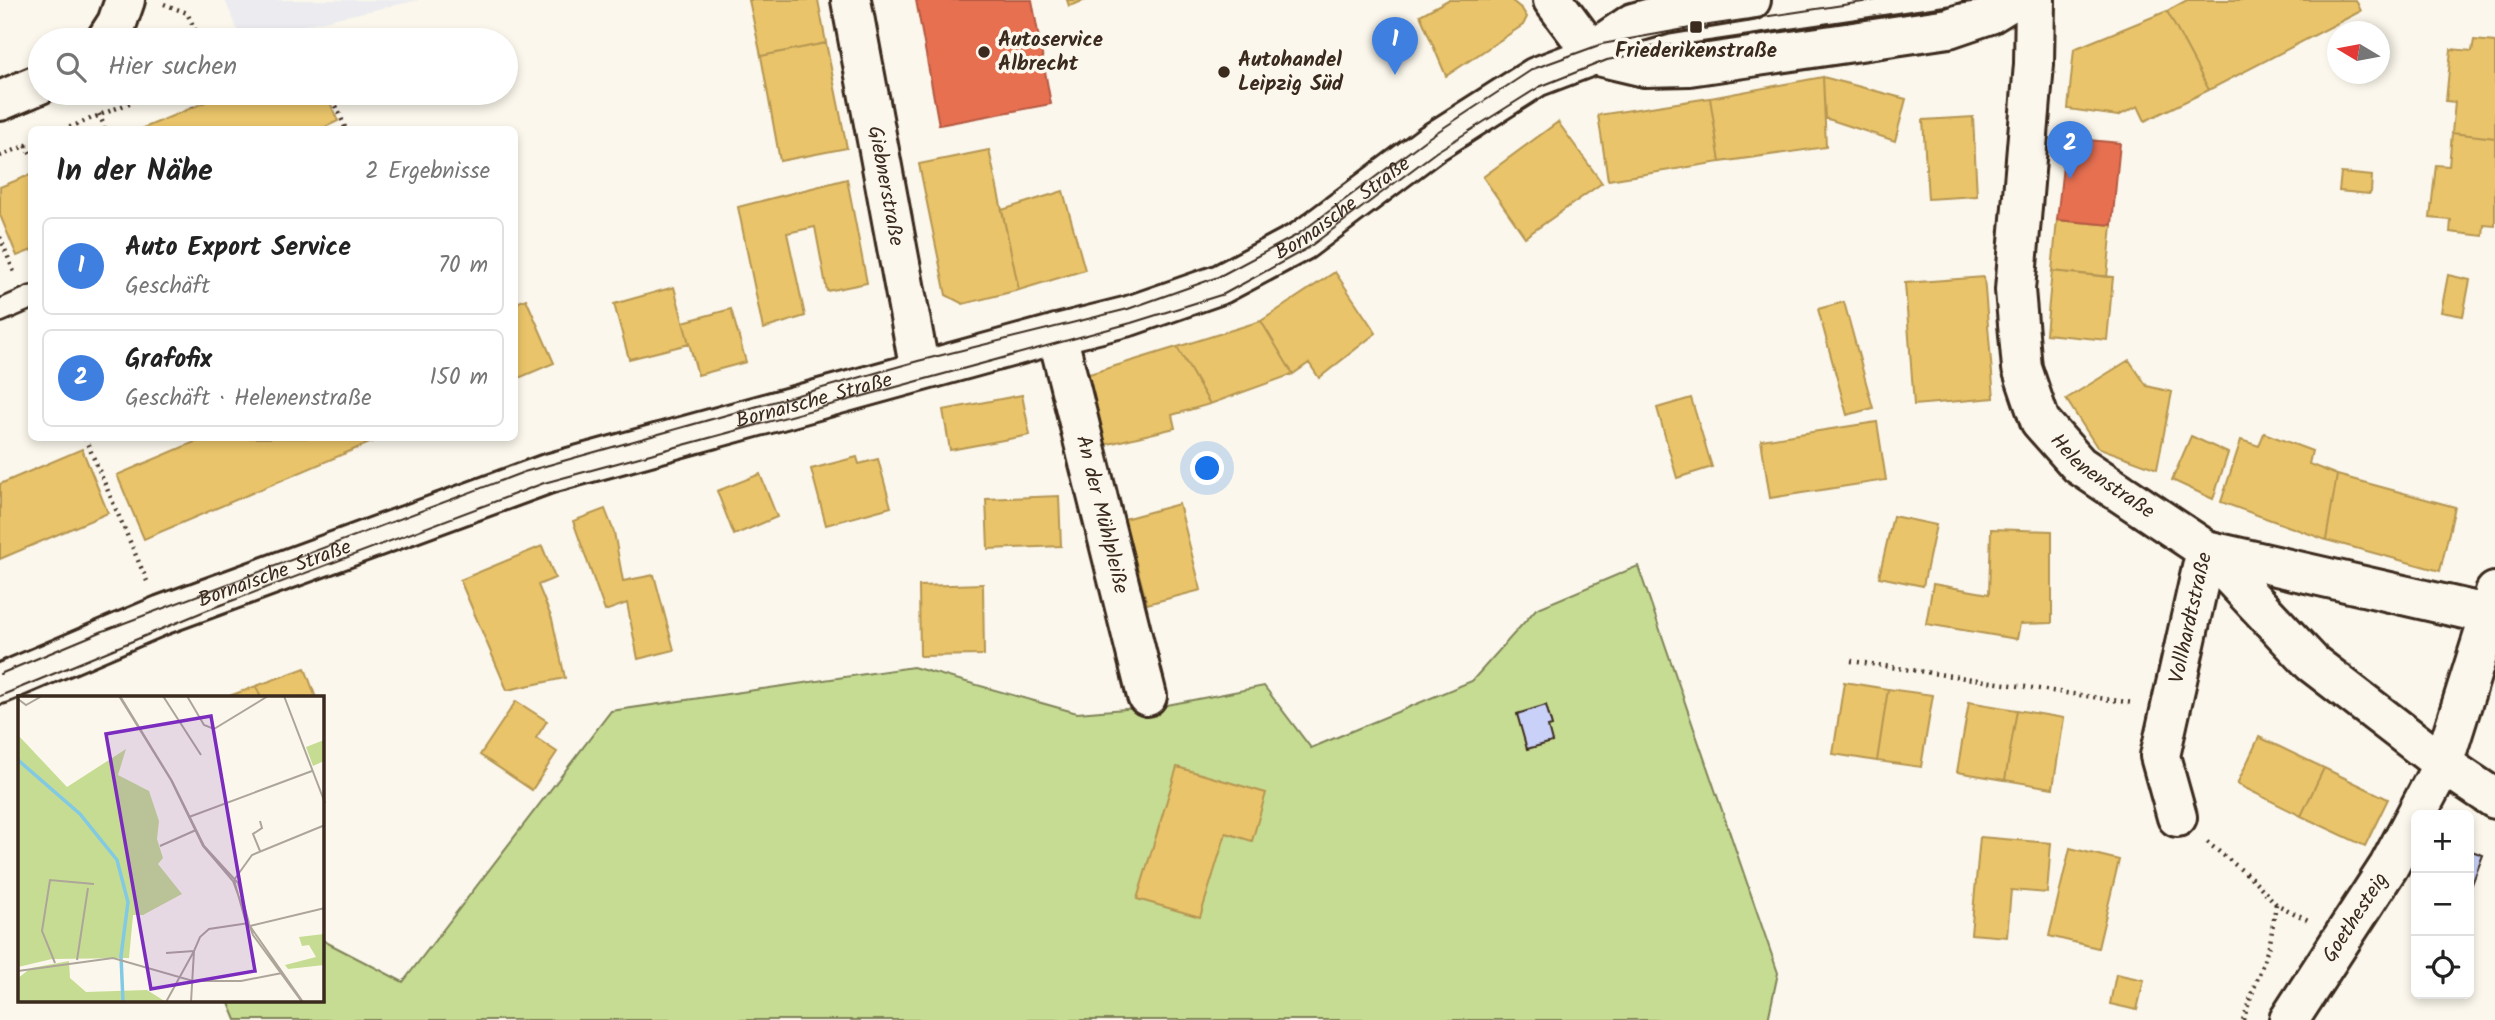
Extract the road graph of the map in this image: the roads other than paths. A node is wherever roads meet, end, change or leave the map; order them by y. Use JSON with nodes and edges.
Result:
{"nodes":[{"id":1,"x":125,"y":0,"type":"edge"},
{"id":2,"x":852,"y":0,"type":"edge"},
{"id":3,"x":1553,"y":0,"type":"edge"},
{"id":4,"x":1751,"y":0,"type":"edge"},
{"id":5,"x":2013,"y":0,"type":"edge"},
{"id":6,"x":2035,"y":0,"type":"edge"},
{"id":7,"x":114,"y":28,"type":"edge"},
{"id":8,"x":1594,"y":55,"type":"junction"},
{"id":9,"x":28,"y":89,"type":"edge"},
{"id":10,"x":0,"y":100,"type":"edge"},
{"id":11,"x":28,"y":300,"type":"edge"},
{"id":12,"x":0,"y":311,"type":"edge"},
{"id":13,"x":1057,"y":334,"type":"junction"},
{"id":14,"x":920,"y":371,"type":"junction"},
{"id":15,"x":2206,"y":550,"type":"junction"},
{"id":16,"x":2493,"y":608,"type":"edge"},
{"id":17,"x":0,"y":684,"type":"edge"},
{"id":18,"x":1147,"y":696,"type":"dead end"},
{"id":19,"x":2443,"y":764,"type":"junction"},
{"id":20,"x":2495,"y":799,"type":"edge"},
{"id":21,"x":2177,"y":817,"type":"road end"},
{"id":22,"x":2289,"y":1020,"type":"edge"}],
"edges":[{"from":1,"to":7,"type":"main road"},
{"from":2,"to":14,"type":"main road","name":"Giebnerstraße"},
{"from":3,"to":8,"type":"main road"},
{"from":4,"to":8,"type":"main road","name":"Bornaische Straße"},
{"from":5,"to":8,"type":"main road"},
{"from":6,"to":15,"type":"main road","name":"Helenenstraße"},
{"from":8,"to":13,"type":"main road","name":"Bornaische Straße"},
{"from":9,"to":10,"type":"main road"},
{"from":11,"to":12,"type":"lane"},
{"from":13,"to":14,"type":"main road","name":"Bornaische Straße"},
{"from":13,"to":18,"type":"main road","name":"An der Mühlpleiße"},
{"from":14,"to":17,"type":"main road","name":"Bornaische Straße"},
{"from":15,"to":16,"type":"main road","name":"Helenenstraße"},
{"from":15,"to":19,"type":"main road","name":"Vollhardtstraße"},
{"from":15,"to":21,"type":"main road","name":"Vollhardtstraße"},
{"from":16,"to":19,"type":"main road","name":"Goethesteig"},
{"from":19,"to":20,"type":"main road","name":"Vollhardtstraße"},
{"from":19,"to":22,"type":"main road","name":"Goethesteig"}]}
